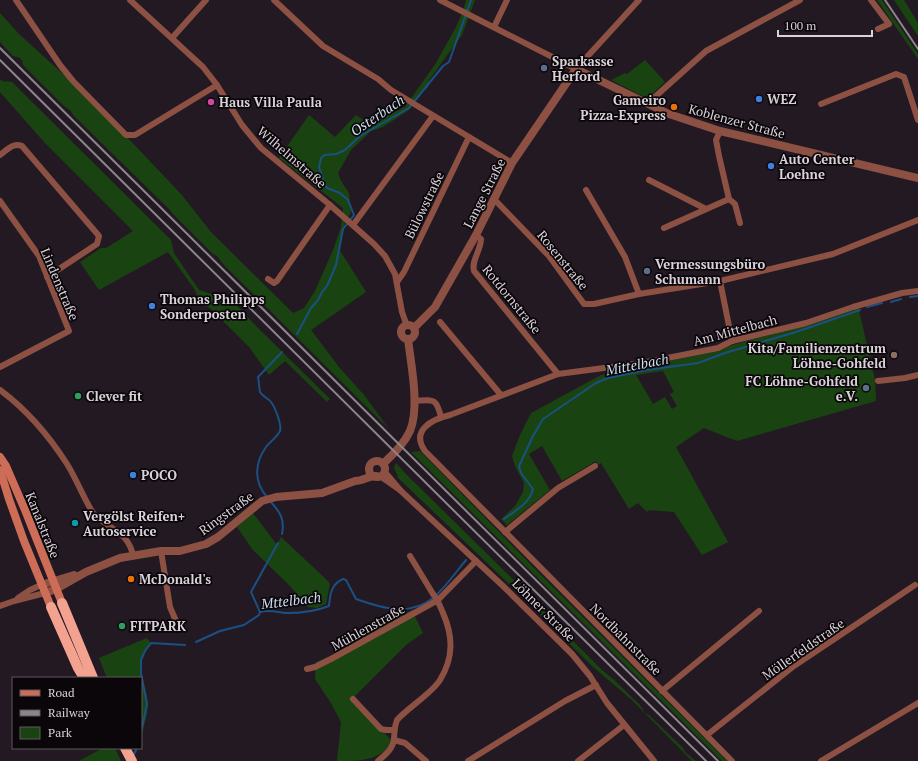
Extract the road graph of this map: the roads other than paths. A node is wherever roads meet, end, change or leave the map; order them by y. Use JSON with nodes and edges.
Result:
{"nodes":[{"id":1,"x":16,"y":0,"type":"edge"},
{"id":2,"x":130,"y":0,"type":"edge"},
{"id":3,"x":206,"y":0,"type":"edge"},
{"id":4,"x":274,"y":0,"type":"edge"},
{"id":5,"x":440,"y":0,"type":"edge"},
{"id":6,"x":507,"y":0,"type":"edge"},
{"id":7,"x":639,"y":0,"type":"edge"},
{"id":8,"x":800,"y":0,"type":"edge"},
{"id":9,"x":871,"y":0,"type":"edge"},
{"id":10,"x":494,"y":27,"type":"junction"},
{"id":11,"x":878,"y":29,"type":"dead end"},
{"id":12,"x":172,"y":38,"type":"junction"},
{"id":13,"x":576,"y":69,"type":"junction"},
{"id":14,"x":217,"y":85,"type":"junction"},
{"id":15,"x":647,"y":104,"type":"junction"},
{"id":16,"x":820,"y":104,"type":"dead end"},
{"id":17,"x":433,"y":116,"type":"junction"},
{"id":18,"x":918,"y":120,"type":"edge"},
{"id":19,"x":720,"y":131,"type":"junction"},
{"id":20,"x":469,"y":137,"type":"junction"},
{"id":21,"x":0,"y":155,"type":"edge"},
{"id":22,"x":512,"y":164,"type":"junction"},
{"id":23,"x":918,"y":178,"type":"edge"},
{"id":24,"x":649,"y":180,"type":"dead end"},
{"id":25,"x":586,"y":190,"type":"dead end"},
{"id":26,"x":494,"y":198,"type":"junction"},
{"id":27,"x":729,"y":199,"type":"junction"},
{"id":28,"x":0,"y":201,"type":"edge"},
{"id":29,"x":330,"y":205,"type":"junction"},
{"id":30,"x":706,"y":209,"type":"junction"},
{"id":31,"x":918,"y":220,"type":"edge"},
{"id":32,"x":351,"y":223,"type":"junction"},
{"id":33,"x":740,"y":223,"type":"dead end"},
{"id":34,"x":664,"y":228,"type":"dead end"},
{"id":35,"x":476,"y":235,"type":"junction"},
{"id":36,"x":47,"y":277,"type":"junction"},
{"id":37,"x":268,"y":279,"type":"dead end"},
{"id":38,"x":720,"y":280,"type":"junction"},
{"id":39,"x":397,"y":282,"type":"junction"},
{"id":40,"x":918,"y":291,"type":"edge"},
{"id":41,"x":639,"y":294,"type":"junction"},
{"id":42,"x":440,"y":322,"type":"dead end"},
{"id":43,"x":410,"y":327,"type":"junction"},
{"id":44,"x":732,"y":340,"type":"junction"},
{"id":45,"x":0,"y":367,"type":"edge"},
{"id":46,"x":558,"y":374,"type":"junction"},
{"id":47,"x":918,"y":375,"type":"edge"},
{"id":48,"x":878,"y":381,"type":"dead end"},
{"id":49,"x":0,"y":390,"type":"edge"},
{"id":50,"x":501,"y":395,"type":"junction"},
{"id":51,"x":414,"y":401,"type":"junction"},
{"id":52,"x":441,"y":417,"type":"junction"},
{"id":53,"x":0,"y":457,"type":"edge"},
{"id":54,"x":370,"y":466,"type":"junction"},
{"id":55,"x":595,"y":466,"type":"dead end"},
{"id":56,"x":0,"y":470,"type":"edge"},
{"id":57,"x":381,"y":472,"type":"junction"},
{"id":58,"x":355,"y":481,"type":"junction"},
{"id":59,"x":505,"y":532,"type":"junction"},
{"id":60,"x":161,"y":551,"type":"junction"},
{"id":61,"x":133,"y":555,"type":"junction"},
{"id":62,"x":410,"y":556,"type":"dead end"},
{"id":63,"x":476,"y":561,"type":"junction"},
{"id":64,"x":86,"y":572,"type":"junction"},
{"id":65,"x":52,"y":581,"type":"junction"},
{"id":66,"x":914,"y":586,"type":"dead end"},
{"id":67,"x":43,"y":589,"type":"junction"},
{"id":68,"x":56,"y":589,"type":"junction"},
{"id":69,"x":438,"y":600,"type":"junction"},
{"id":70,"x":62,"y":603,"type":"joint"},
{"id":71,"x":0,"y":606,"type":"edge"},
{"id":72,"x":51,"y":607,"type":"joint"},
{"id":73,"x":759,"y":611,"type":"dead end"},
{"id":74,"x":176,"y":621,"type":"dead end"},
{"id":75,"x":307,"y":669,"type":"dead end"},
{"id":76,"x":83,"y":677,"type":"edge"},
{"id":77,"x":93,"y":677,"type":"edge"},
{"id":78,"x":596,"y":685,"type":"junction"},
{"id":79,"x":662,"y":691,"type":"junction"},
{"id":80,"x":353,"y":699,"type":"dead end"},
{"id":81,"x":918,"y":703,"type":"edge"},
{"id":82,"x":624,"y":725,"type":"junction"},
{"id":83,"x":394,"y":730,"type":"junction"},
{"id":84,"x":707,"y":735,"type":"junction"},
{"id":85,"x":394,"y":740,"type":"junction"},
{"id":86,"x":378,"y":761,"type":"edge"},
{"id":87,"x":426,"y":761,"type":"edge"},
{"id":88,"x":468,"y":761,"type":"edge"},
{"id":89,"x":578,"y":761,"type":"edge"},
{"id":90,"x":654,"y":761,"type":"edge"},
{"id":91,"x":732,"y":761,"type":"edge"},
{"id":92,"x":821,"y":761,"type":"edge"}],
"edges":[{"from":1,"to":14,"type":"street"},
{"from":2,"to":12,"type":"street","name":"Wilhelmstraße"},
{"from":3,"to":12,"type":"street"},
{"from":4,"to":17,"type":"street"},
{"from":5,"to":10,"type":"street","name":"Koblenzer Straße"},
{"from":6,"to":10,"type":"street"},
{"from":7,"to":13,"type":"street"},
{"from":8,"to":15,"type":"street"},
{"from":9,"to":11,"type":"street"},
{"from":10,"to":13,"type":"street","name":"Koblenzer Straße"},
{"from":12,"to":14,"type":"street","name":"Wilhelmstraße"},
{"from":13,"to":15,"type":"street","name":"Koblenzer Straße"},
{"from":13,"to":22,"type":"street","name":"Lange Straße"},
{"from":14,"to":29,"type":"street","name":"Wilhelmstraße"},
{"from":15,"to":19,"type":"street","name":"Koblenzer Straße"},
{"from":16,"to":18,"type":"street"},
{"from":17,"to":20,"type":"street"},
{"from":17,"to":32,"type":"street"},
{"from":19,"to":23,"type":"street","name":"Koblenzer Straße"},
{"from":19,"to":27,"type":"street"},
{"from":20,"to":22,"type":"street"},
{"from":20,"to":39,"type":"street","name":"Bülowstraße"},
{"from":21,"to":36,"type":"street"},
{"from":22,"to":26,"type":"street","name":"Lange Straße"},
{"from":24,"to":30,"type":"street"},
{"from":25,"to":41,"type":"street"},
{"from":26,"to":35,"type":"street","name":"Lange Straße"},
{"from":26,"to":41,"type":"street","name":"Rosenstraße"},
{"from":27,"to":30,"type":"street"},
{"from":27,"to":33,"type":"street"},
{"from":28,"to":36,"type":"street","name":"Lindenstraße"},
{"from":29,"to":32,"type":"street","name":"Wilhelmstraße"},
{"from":29,"to":37,"type":"street","name":"Wilhelmstraße"},
{"from":30,"to":34,"type":"street"},
{"from":31,"to":38,"type":"street","name":"Rosenstraße"},
{"from":32,"to":39,"type":"street"},
{"from":35,"to":43,"type":"street","name":"Lange Straße"},
{"from":35,"to":46,"type":"street","name":"Rotdornstraße"},
{"from":36,"to":45,"type":"street","name":"Lindenstraße"},
{"from":38,"to":41,"type":"street","name":"Rosenstraße"},
{"from":38,"to":44,"type":"street"},
{"from":39,"to":43,"type":"street"},
{"from":40,"to":44,"type":"street","name":"Am Mittelbach"},
{"from":42,"to":50,"type":"street"},
{"from":43,"to":51,"type":"street","name":"Lange Straße"},
{"from":44,"to":46,"type":"street","name":"Am Mittelbach"},
{"from":46,"to":50,"type":"street","name":"Am Mittelbach"},
{"from":47,"to":48,"type":"street"},
{"from":49,"to":61,"type":"street"},
{"from":50,"to":52,"type":"street","name":"Am Mittelbach"},
{"from":51,"to":52,"type":"street"},
{"from":51,"to":57,"type":"street"},
{"from":52,"to":59,"type":"street","name":"Nordbahnstraße"},
{"from":53,"to":65,"type":"main road","name":"Kanalstraße"},
{"from":54,"to":57,"type":"street"},
{"from":54,"to":57,"type":"street"},
{"from":54,"to":58,"type":"street","name":"Ringstraße"},
{"from":55,"to":59,"type":"street"},
{"from":56,"to":67,"type":"main road","name":"Kanalstraße"},
{"from":57,"to":58,"type":"street","name":"Ringstraße"},
{"from":57,"to":63,"type":"street","name":"Löhner Straße"},
{"from":58,"to":60,"type":"street","name":"Ringstraße"},
{"from":59,"to":79,"type":"street","name":"Nordbahnstraße"},
{"from":60,"to":61,"type":"street","name":"Ringstraße"},
{"from":60,"to":74,"type":"street"},
{"from":61,"to":64,"type":"street","name":"Ringstraße"},
{"from":62,"to":69,"type":"street"},
{"from":63,"to":69,"type":"street","name":"Mühlenstraße"},
{"from":63,"to":78,"type":"street","name":"Löhner Straße"},
{"from":64,"to":65,"type":"street","name":"Ringstraße"},
{"from":64,"to":68,"type":"street","name":"Ringstraße"},
{"from":65,"to":67,"type":"street","name":"Ringstraße"},
{"from":65,"to":68,"type":"main road","name":"Kanalstraße"},
{"from":66,"to":84,"type":"street","name":"Möllerfeldstraße"},
{"from":67,"to":68,"type":"street","name":"Ringstraße"},
{"from":67,"to":71,"type":"street"},
{"from":67,"to":72,"type":"main road","name":"Kanalstraße"},
{"from":68,"to":70,"type":"main road","name":"Kanalstraße"},
{"from":69,"to":75,"type":"street","name":"Mühlenstraße"},
{"from":69,"to":83,"type":"street"},
{"from":70,"to":77,"type":"highway"},
{"from":72,"to":76,"type":"highway"},
{"from":73,"to":79,"type":"street"},
{"from":78,"to":82,"type":"street","name":"Löhner Straße"},
{"from":78,"to":88,"type":"street"},
{"from":79,"to":84,"type":"street","name":"Nordbahnstraße"},
{"from":80,"to":83,"type":"street"},
{"from":81,"to":92,"type":"street"},
{"from":82,"to":89,"type":"street"},
{"from":82,"to":90,"type":"street","name":"Löhner Straße"},
{"from":83,"to":85,"type":"street"},
{"from":84,"to":91,"type":"street","name":"Nordbahnstraße"},
{"from":85,"to":86,"type":"street"},
{"from":85,"to":87,"type":"street"}]}
